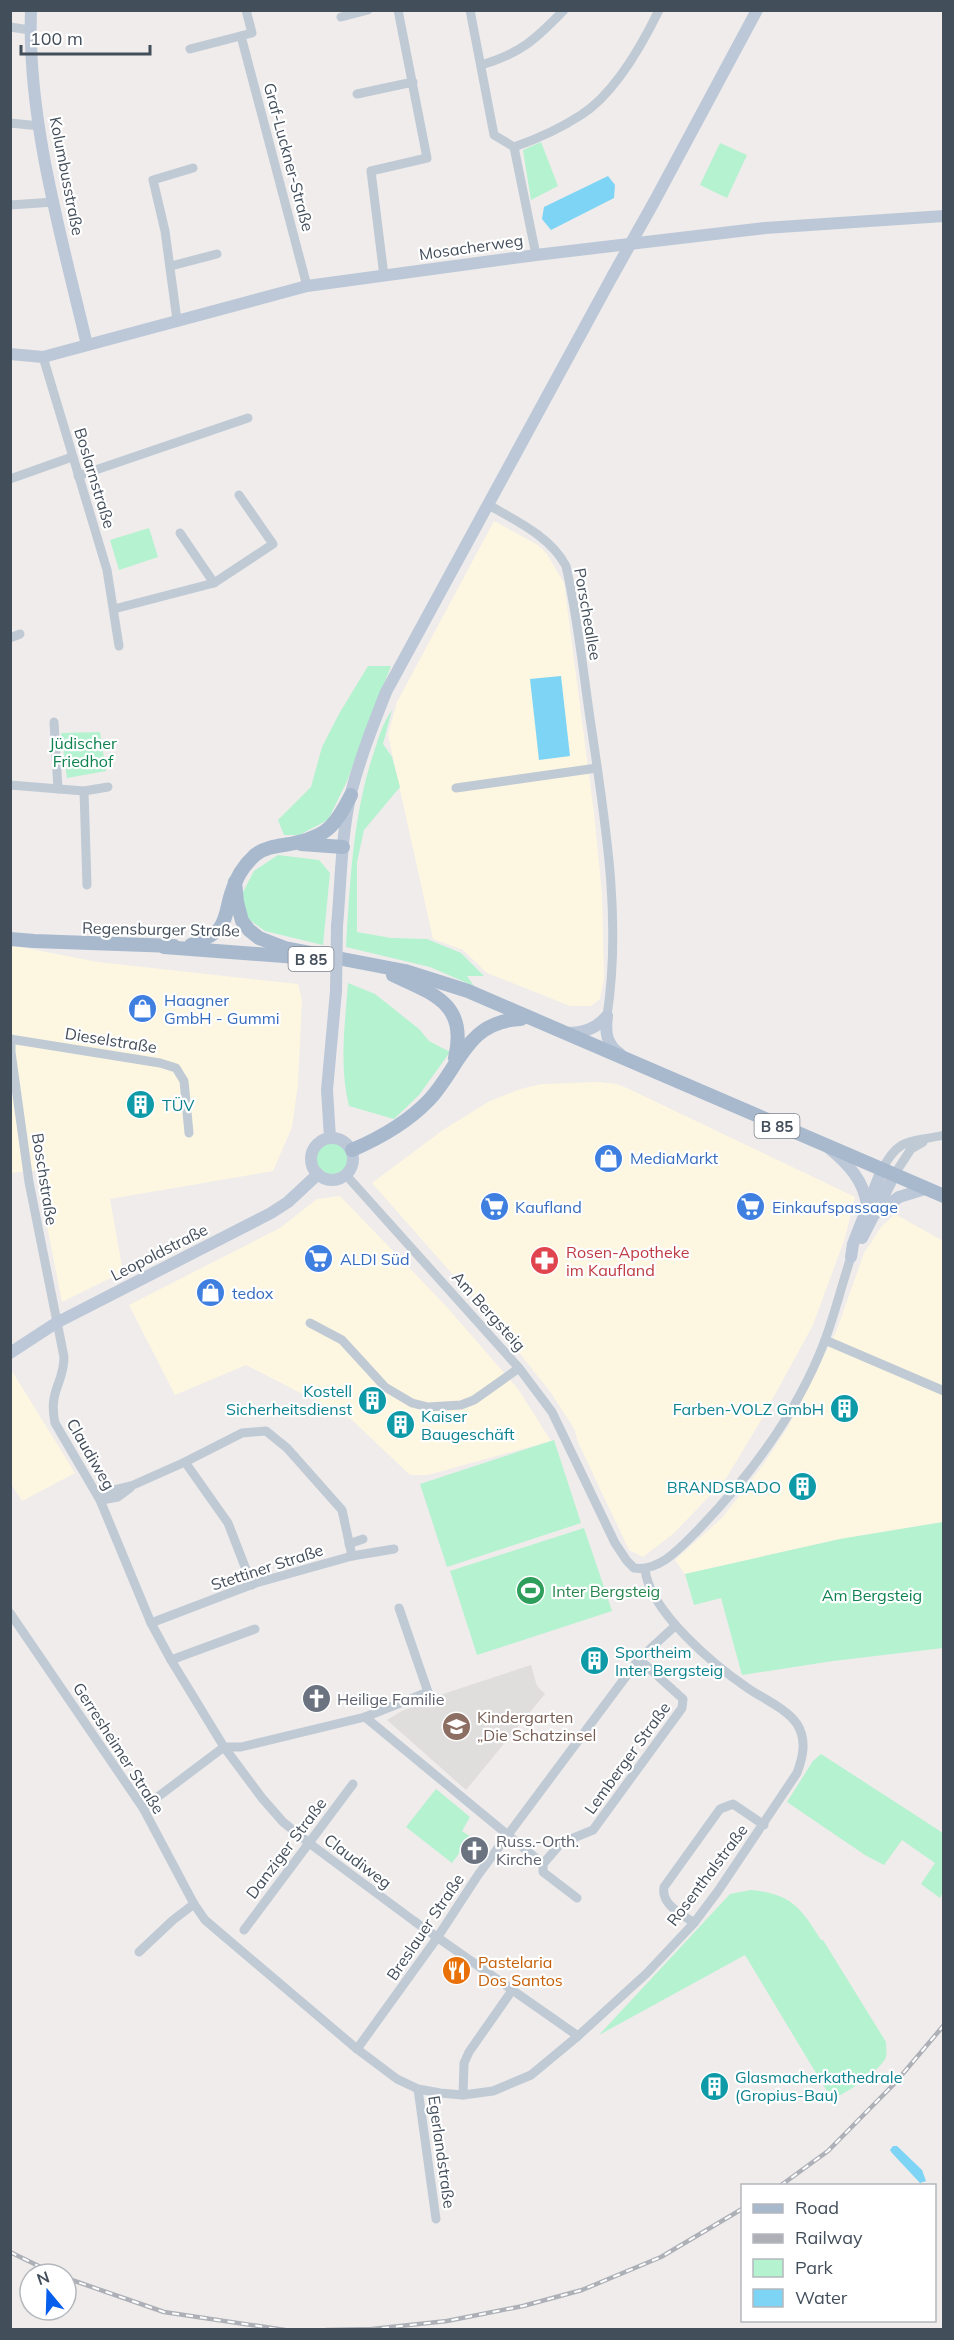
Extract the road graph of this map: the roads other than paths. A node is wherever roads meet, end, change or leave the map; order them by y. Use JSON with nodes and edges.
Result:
{"nodes":[{"id":1,"x":31,"y":10,"type":"edge"},
{"id":2,"x":246,"y":10,"type":"edge"},
{"id":3,"x":368,"y":10,"type":"edge"},
{"id":4,"x":398,"y":10,"type":"edge"},
{"id":5,"x":470,"y":10,"type":"edge"},
{"id":6,"x":564,"y":10,"type":"edge"},
{"id":7,"x":659,"y":10,"type":"edge"},
{"id":8,"x":757,"y":10,"type":"edge"},
{"id":9,"x":341,"y":17,"type":"dead end"},
{"id":10,"x":10,"y":27,"type":"edge"},
{"id":11,"x":30,"y":30,"type":"junction"},
{"id":12,"x":241,"y":36,"type":"junction"},
{"id":13,"x":190,"y":49,"type":"dead end"},
{"id":14,"x":481,"y":65,"type":"junction"},
{"id":15,"x":413,"y":82,"type":"junction"},
{"id":16,"x":357,"y":94,"type":"dead end"},
{"id":17,"x":10,"y":123,"type":"edge"},
{"id":18,"x":40,"y":126,"type":"junction"},
{"id":19,"x":514,"y":147,"type":"junction"},
{"id":20,"x":193,"y":168,"type":"dead end"},
{"id":21,"x":54,"y":202,"type":"junction"},
{"id":22,"x":10,"y":205,"type":"edge"},
{"id":23,"x":944,"y":216,"type":"edge"},
{"id":24,"x":217,"y":254,"type":"dead end"},
{"id":25,"x":536,"y":255,"type":"junction"},
{"id":26,"x":171,"y":266,"type":"junction"},
{"id":27,"x":384,"y":276,"type":"junction"},
{"id":28,"x":307,"y":286,"type":"junction"},
{"id":29,"x":177,"y":320,"type":"junction"},
{"id":30,"x":87,"y":345,"type":"junction"},
{"id":31,"x":10,"y":354,"type":"edge"},
{"id":32,"x":43,"y":357,"type":"junction"},
{"id":33,"x":248,"y":418,"type":"dead end"},
{"id":34,"x":72,"y":457,"type":"junction"},
{"id":35,"x":78,"y":476,"type":"junction"},
{"id":36,"x":10,"y":478,"type":"edge"},
{"id":37,"x":239,"y":495,"type":"dead end"},
{"id":38,"x":487,"y":504,"type":"junction"},
{"id":39,"x":180,"y":533,"type":"dead end"},
{"id":40,"x":214,"y":583,"type":"junction"},
{"id":41,"x":114,"y":609,"type":"junction"},
{"id":42,"x":20,"y":634,"type":"dead end"},
{"id":43,"x":10,"y":638,"type":"edge"},
{"id":44,"x":119,"y":646,"type":"dead end"},
{"id":45,"x":54,"y":722,"type":"dead end"},
{"id":46,"x":597,"y":768,"type":"junction"},
{"id":47,"x":10,"y":785,"type":"edge"},
{"id":48,"x":108,"y":787,"type":"dead end"},
{"id":49,"x":456,"y":788,"type":"dead end"},
{"id":50,"x":58,"y":789,"type":"junction"},
{"id":51,"x":84,"y":791,"type":"junction"},
{"id":52,"x":351,"y":795,"type":"junction"},
{"id":53,"x":291,"y":844,"type":"junction"},
{"id":54,"x":343,"y":847,"type":"junction"},
{"id":55,"x":235,"y":882,"type":"junction"},
{"id":56,"x":87,"y":885,"type":"dead end"},
{"id":57,"x":10,"y":939,"type":"edge"},
{"id":58,"x":190,"y":945,"type":"junction"},
{"id":59,"x":164,"y":947,"type":"junction"},
{"id":60,"x":310,"y":953,"type":"junction"},
{"id":61,"x":391,"y":974,"type":"junction"},
{"id":62,"x":607,"y":1016,"type":"junction"},
{"id":63,"x":521,"y":1019,"type":"junction"},
{"id":64,"x":560,"y":1032,"type":"junction"},
{"id":65,"x":11,"y":1039,"type":"edge"},
{"id":66,"x":633,"y":1063,"type":"junction"},
{"id":67,"x":454,"y":1066,"type":"junction"},
{"id":68,"x":189,"y":1133,"type":"dead end"},
{"id":69,"x":944,"y":1135,"type":"edge"},
{"id":70,"x":330,"y":1138,"type":"junction"},
{"id":71,"x":829,"y":1148,"type":"junction"},
{"id":72,"x":352,"y":1150,"type":"junction"},
{"id":73,"x":888,"y":1173,"type":"junction"},
{"id":74,"x":318,"y":1174,"type":"junction"},
{"id":75,"x":346,"y":1175,"type":"junction"},
{"id":76,"x":925,"y":1189,"type":"junction"},
{"id":77,"x":944,"y":1196,"type":"edge"},
{"id":78,"x":867,"y":1204,"type":"junction"},
{"id":79,"x":873,"y":1217,"type":"junction"},
{"id":80,"x":850,"y":1257,"type":"junction"},
{"id":81,"x":56,"y":1323,"type":"junction"},
{"id":82,"x":310,"y":1323,"type":"dead end"},
{"id":83,"x":825,"y":1340,"type":"junction"},
{"id":84,"x":10,"y":1353,"type":"edge"},
{"id":85,"x":519,"y":1368,"type":"junction"},
{"id":86,"x":944,"y":1391,"type":"edge"},
{"id":87,"x":185,"y":1462,"type":"junction"},
{"id":88,"x":100,"y":1500,"type":"junction"},
{"id":89,"x":363,"y":1539,"type":"dead end"},
{"id":90,"x":349,"y":1544,"type":"junction"},
{"id":91,"x":394,"y":1549,"type":"dead end"},
{"id":92,"x":352,"y":1556,"type":"junction"},
{"id":93,"x":645,"y":1569,"type":"junction"},
{"id":94,"x":252,"y":1585,"type":"junction"},
{"id":95,"x":399,"y":1608,"type":"dead end"},
{"id":96,"x":10,"y":1613,"type":"edge"},
{"id":97,"x":152,"y":1623,"type":"junction"},
{"id":98,"x":675,"y":1626,"type":"junction"},
{"id":99,"x":255,"y":1629,"type":"dead end"},
{"id":100,"x":639,"y":1659,"type":"junction"},
{"id":101,"x":171,"y":1660,"type":"junction"},
{"id":102,"x":365,"y":1717,"type":"junction"},
{"id":103,"x":224,"y":1747,"type":"junction"},
{"id":104,"x":353,"y":1784,"type":"dead end"},
{"id":105,"x":143,"y":1808,"type":"junction"},
{"id":106,"x":764,"y":1825,"type":"junction"},
{"id":107,"x":507,"y":1836,"type":"junction"},
{"id":108,"x":309,"y":1843,"type":"junction"},
{"id":109,"x":543,"y":1864,"type":"junction"},
{"id":110,"x":577,"y":1898,"type":"dead end"},
{"id":111,"x":194,"y":1904,"type":"junction"},
{"id":112,"x":693,"y":1923,"type":"junction"},
{"id":113,"x":243,"y":1930,"type":"dead end"},
{"id":114,"x":437,"y":1938,"type":"junction"},
{"id":115,"x":139,"y":1952,"type":"dead end"},
{"id":116,"x":513,"y":1989,"type":"junction"},
{"id":117,"x":578,"y":2036,"type":"junction"},
{"id":118,"x":357,"y":2049,"type":"junction"},
{"id":119,"x":397,"y":2079,"type":"joint"},
{"id":120,"x":418,"y":2089,"type":"junction"},
{"id":121,"x":463,"y":2095,"type":"junction"},
{"id":122,"x":436,"y":2220,"type":"dead end"}],
"edges":[{"from":1,"to":11,"type":"street","name":"Kolumbusstraße"},
{"from":2,"to":12,"type":"street"},
{"from":3,"to":9,"type":"street"},
{"from":4,"to":15,"type":"street"},
{"from":5,"to":14,"type":"street"},
{"from":6,"to":14,"type":"street"},
{"from":7,"to":19,"type":"street"},
{"from":8,"to":38,"type":"street","bridge":true},
{"from":10,"to":11,"type":"street"},
{"from":11,"to":18,"type":"street","name":"Kolumbusstraße"},
{"from":12,"to":13,"type":"street"},
{"from":12,"to":28,"type":"street","name":"Graf-Luckner-Straße"},
{"from":14,"to":19,"type":"street"},
{"from":15,"to":16,"type":"street"},
{"from":15,"to":27,"type":"street"},
{"from":17,"to":18,"type":"street"},
{"from":18,"to":21,"type":"street","name":"Kolumbusstraße"},
{"from":19,"to":25,"type":"street"},
{"from":20,"to":26,"type":"street"},
{"from":21,"to":22,"type":"street"},
{"from":21,"to":30,"type":"street","name":"Kolumbusstraße"},
{"from":23,"to":25,"type":"street","name":"Mosacherweg"},
{"from":24,"to":26,"type":"street"},
{"from":25,"to":27,"type":"street","name":"Mosacherweg"},
{"from":26,"to":29,"type":"street"},
{"from":27,"to":28,"type":"street","name":"Mosacherweg"},
{"from":28,"to":29,"type":"street","name":"Mosacherweg"},
{"from":29,"to":30,"type":"street","name":"Mosacherweg"},
{"from":30,"to":32,"type":"street","name":"Mosacherweg"},
{"from":31,"to":32,"type":"street","name":"Mosacherweg"},
{"from":32,"to":34,"type":"street","name":"Boslarnstraße"},
{"from":33,"to":35,"type":"street"},
{"from":34,"to":35,"type":"street","name":"Boslarnstraße"},
{"from":34,"to":36,"type":"street"},
{"from":35,"to":41,"type":"street","name":"Boslarnstraße"},
{"from":37,"to":40,"type":"street"},
{"from":38,"to":46,"type":"street","name":"Porscheallee"},
{"from":38,"to":52,"type":"street"},
{"from":39,"to":40,"type":"street"},
{"from":40,"to":41,"type":"street"},
{"from":41,"to":44,"type":"street","name":"Boslarnstraße"},
{"from":42,"to":43,"type":"street"},
{"from":45,"to":50,"type":"street"},
{"from":46,"to":49,"type":"street"},
{"from":46,"to":62,"type":"street","name":"Porscheallee"},
{"from":47,"to":50,"type":"street"},
{"from":48,"to":51,"type":"street"},
{"from":50,"to":51,"type":"street"},
{"from":51,"to":56,"type":"street"},
{"from":52,"to":53,"type":"main road"},
{"from":52,"to":54,"type":"street"},
{"from":53,"to":54,"type":"main road"},
{"from":53,"to":55,"type":"main road"},
{"from":54,"to":70,"type":"street","bridge":true},
{"from":55,"to":58,"type":"main road"},
{"from":55,"to":60,"type":"main road"},
{"from":57,"to":59,"type":"main road","name":"Regensburger Straße","number":"B 85"},
{"from":58,"to":59,"type":"main road","name":"Regensburger Straße","number":"B 85"},
{"from":58,"to":60,"type":"main road","name":"Regensburger Straße","number":"B 85"},
{"from":59,"to":61,"type":"main road","number":"B 85"},
{"from":60,"to":64,"type":"main road","number":"B 85"},
{"from":61,"to":63,"type":"main road","number":"B 85"},
{"from":61,"to":67,"type":"main road"},
{"from":62,"to":64,"type":"street"},
{"from":62,"to":66,"type":"street"},
{"from":63,"to":64,"type":"main road","number":"B 85"},
{"from":63,"to":67,"type":"main road"},
{"from":64,"to":66,"type":"main road","number":"B 85"},
{"from":65,"to":68,"type":"street","name":"Dieselstraße"},
{"from":65,"to":81,"type":"street","name":"Boschstraße"},
{"from":66,"to":71,"type":"main road","number":"B 85"},
{"from":67,"to":72,"type":"main road"},
{"from":69,"to":73,"type":"street"},
{"from":70,"to":72,"type":"street"},
{"from":70,"to":74,"type":"street"},
{"from":71,"to":73,"type":"main road","number":"B 85"},
{"from":71,"to":78,"type":"street"},
{"from":72,"to":75,"type":"street"},
{"from":73,"to":76,"type":"main road","number":"B 85"},
{"from":73,"to":78,"type":"street"},
{"from":73,"to":79,"type":"street"},
{"from":74,"to":75,"type":"street"},
{"from":74,"to":81,"type":"street","name":"Leopoldstraße"},
{"from":75,"to":85,"type":"street","name":"Am Bergsteig"},
{"from":76,"to":77,"type":"main road","number":"B 85"},
{"from":76,"to":79,"type":"street"},
{"from":78,"to":80,"type":"street"},
{"from":79,"to":80,"type":"street"},
{"from":80,"to":83,"type":"street"},
{"from":81,"to":84,"type":"street","name":"Leopoldstraße"},
{"from":81,"to":88,"type":"street","name":"Claudiweg"},
{"from":82,"to":85,"type":"street"},
{"from":83,"to":86,"type":"street"},
{"from":83,"to":93,"type":"street"},
{"from":85,"to":93,"type":"street","name":"Am Bergsteig"},
{"from":87,"to":88,"type":"street"},
{"from":87,"to":90,"type":"street"},
{"from":87,"to":94,"type":"street"},
{"from":88,"to":97,"type":"street","name":"Claudiweg"},
{"from":89,"to":90,"type":"street"},
{"from":90,"to":92,"type":"street"},
{"from":91,"to":92,"type":"street","name":"Stettiner Straße"},
{"from":92,"to":94,"type":"street","name":"Stettiner Straße"},
{"from":93,"to":98,"type":"street","name":"Rosenthalstraße"},
{"from":94,"to":97,"type":"street","name":"Stettiner Straße"},
{"from":95,"to":102,"type":"street"},
{"from":96,"to":105,"type":"street","name":"Gerresheimer Straße"},
{"from":97,"to":101,"type":"street","name":"Claudiweg"},
{"from":98,"to":100,"type":"street","name":"Breslauer Straße"},
{"from":98,"to":106,"type":"street","name":"Rosenthalstraße"},
{"from":99,"to":101,"type":"street"},
{"from":100,"to":107,"type":"street","name":"Breslauer Straße"},
{"from":100,"to":109,"type":"street","name":"Lemberger Straße"},
{"from":101,"to":103,"type":"street","name":"Claudiweg"},
{"from":102,"to":103,"type":"street"},
{"from":102,"to":107,"type":"street"},
{"from":103,"to":105,"type":"street"},
{"from":103,"to":108,"type":"street","name":"Claudiweg"},
{"from":104,"to":108,"type":"street","name":"Danziger Straße"},
{"from":105,"to":111,"type":"street","name":"Gerresheimer Straße"},
{"from":106,"to":112,"type":"street","name":"Rosenthalstraße"},
{"from":106,"to":112,"type":"street"},
{"from":107,"to":109,"type":"street"},
{"from":107,"to":114,"type":"street","name":"Breslauer Straße"},
{"from":108,"to":113,"type":"street","name":"Danziger Straße"},
{"from":108,"to":114,"type":"street","name":"Claudiweg"},
{"from":109,"to":110,"type":"street"},
{"from":111,"to":115,"type":"street"},
{"from":111,"to":118,"type":"street","name":"Gerresheimer Straße"},
{"from":112,"to":117,"type":"street","name":"Rosenthalstraße"},
{"from":114,"to":116,"type":"street","name":"Claudiweg"},
{"from":114,"to":118,"type":"street","name":"Breslauer Straße"},
{"from":116,"to":117,"type":"street","name":"Claudiweg"},
{"from":116,"to":121,"type":"street"},
{"from":117,"to":121,"type":"street","name":"Rosenthalstraße"},
{"from":118,"to":119,"type":"street","name":"Gerresheimer Straße"},
{"from":119,"to":120,"type":"street","name":"Rosenthalstraße"},
{"from":120,"to":121,"type":"street","name":"Rosenthalstraße"},
{"from":120,"to":122,"type":"street","name":"Egerlandstraße"}]}
